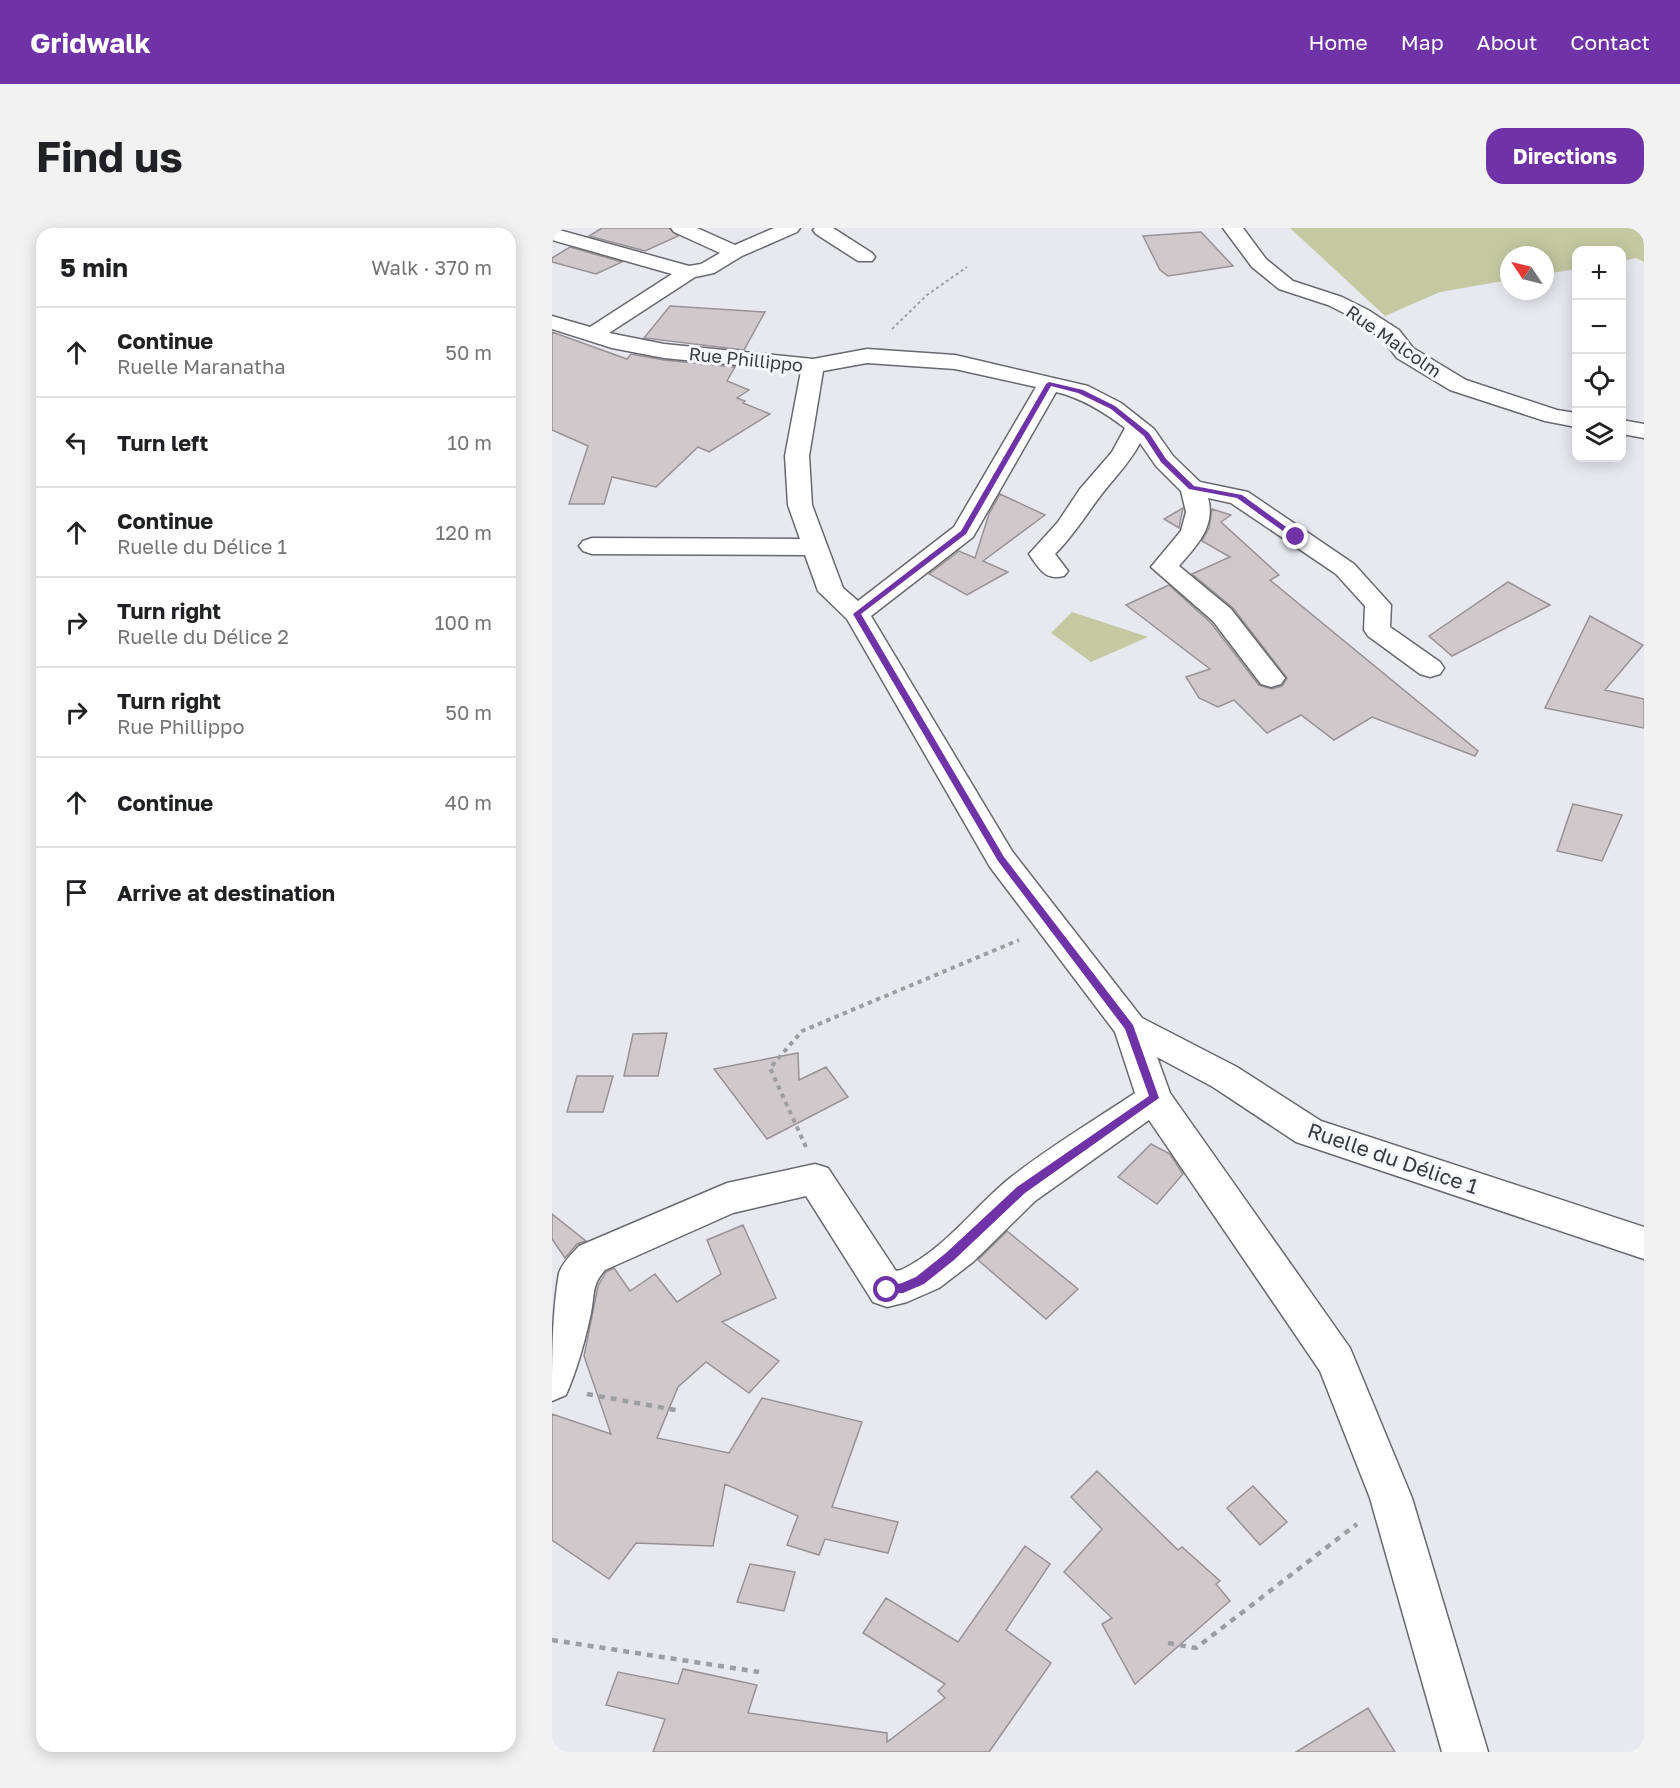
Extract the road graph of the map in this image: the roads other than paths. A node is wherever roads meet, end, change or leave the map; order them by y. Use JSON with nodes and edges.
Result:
{"nodes":[{"id":1,"x":681,"y":228,"type":"edge"},
{"id":2,"x":790,"y":228,"type":"edge"},
{"id":3,"x":823,"y":228,"type":"edge"},
{"id":4,"x":1233,"y":228,"type":"edge"},
{"id":5,"x":552,"y":234,"type":"edge"},
{"id":6,"x":735,"y":252,"type":"junction"},
{"id":7,"x":865,"y":257,"type":"dead end"},
{"id":8,"x":689,"y":272,"type":"junction"},
{"id":9,"x":552,"y":322,"type":"edge"},
{"id":10,"x":592,"y":334,"type":"junction"},
{"id":11,"x":813,"y":366,"type":"junction"},
{"id":12,"x":1049,"y":384,"type":"junction"},
{"id":13,"x":1572,"y":419,"type":"edge"},
{"id":14,"x":1137,"y":427,"type":"junction"},
{"id":15,"x":1626,"y":428,"type":"edge"},
{"id":16,"x":1644,"y":431,"type":"edge"},
{"id":17,"x":1192,"y":488,"type":"junction"},
{"id":18,"x":592,"y":546,"type":"dead end"},
{"id":19,"x":814,"y":547,"type":"junction"},
{"id":20,"x":1055,"y":571,"type":"dead end"},
{"id":21,"x":857,"y":614,"type":"junction"},
{"id":22,"x":1430,"y":668,"type":"dead end"},
{"id":23,"x":1271,"y":678,"type":"dead end"},
{"id":24,"x":1130,"y":1027,"type":"junction"},
{"id":25,"x":1154,"y":1098,"type":"junction"},
{"id":26,"x":1644,"y":1243,"type":"edge"},
{"id":27,"x":564,"y":1387,"type":"edge"},
{"id":28,"x":1465,"y":1752,"type":"edge"}],
"edges":[{"from":1,"to":6,"type":"street"},
{"from":2,"to":6,"type":"street"},
{"from":3,"to":7,"type":"street"},
{"from":4,"to":13,"type":"street","name":"Rue Malcolm"},
{"from":5,"to":8,"type":"street"},
{"from":6,"to":8,"type":"street"},
{"from":8,"to":10,"type":"street"},
{"from":9,"to":10,"type":"street","name":"Rue Phillippo"},
{"from":10,"to":11,"type":"street","name":"Rue Phillippo"},
{"from":11,"to":12,"type":"street","name":"Rue Phillippo"},
{"from":11,"to":19,"type":"street","name":"Ruelle du Délice 1"},
{"from":12,"to":14,"type":"street","name":"Rue Phillippo"},
{"from":12,"to":21,"type":"street"},
{"from":14,"to":17,"type":"street","name":"Rue Phillippo"},
{"from":14,"to":20,"type":"street"},
{"from":15,"to":16,"type":"street"},
{"from":17,"to":22,"type":"street"},
{"from":17,"to":23,"type":"street"},
{"from":18,"to":19,"type":"street"},
{"from":19,"to":21,"type":"street","name":"Ruelle du Délice 1"},
{"from":21,"to":24,"type":"street","name":"Ruelle du Délice 1"},
{"from":24,"to":25,"type":"street"},
{"from":24,"to":26,"type":"street","name":"Ruelle du Délice 1"},
{"from":25,"to":27,"type":"street"},
{"from":25,"to":28,"type":"street"}]}
